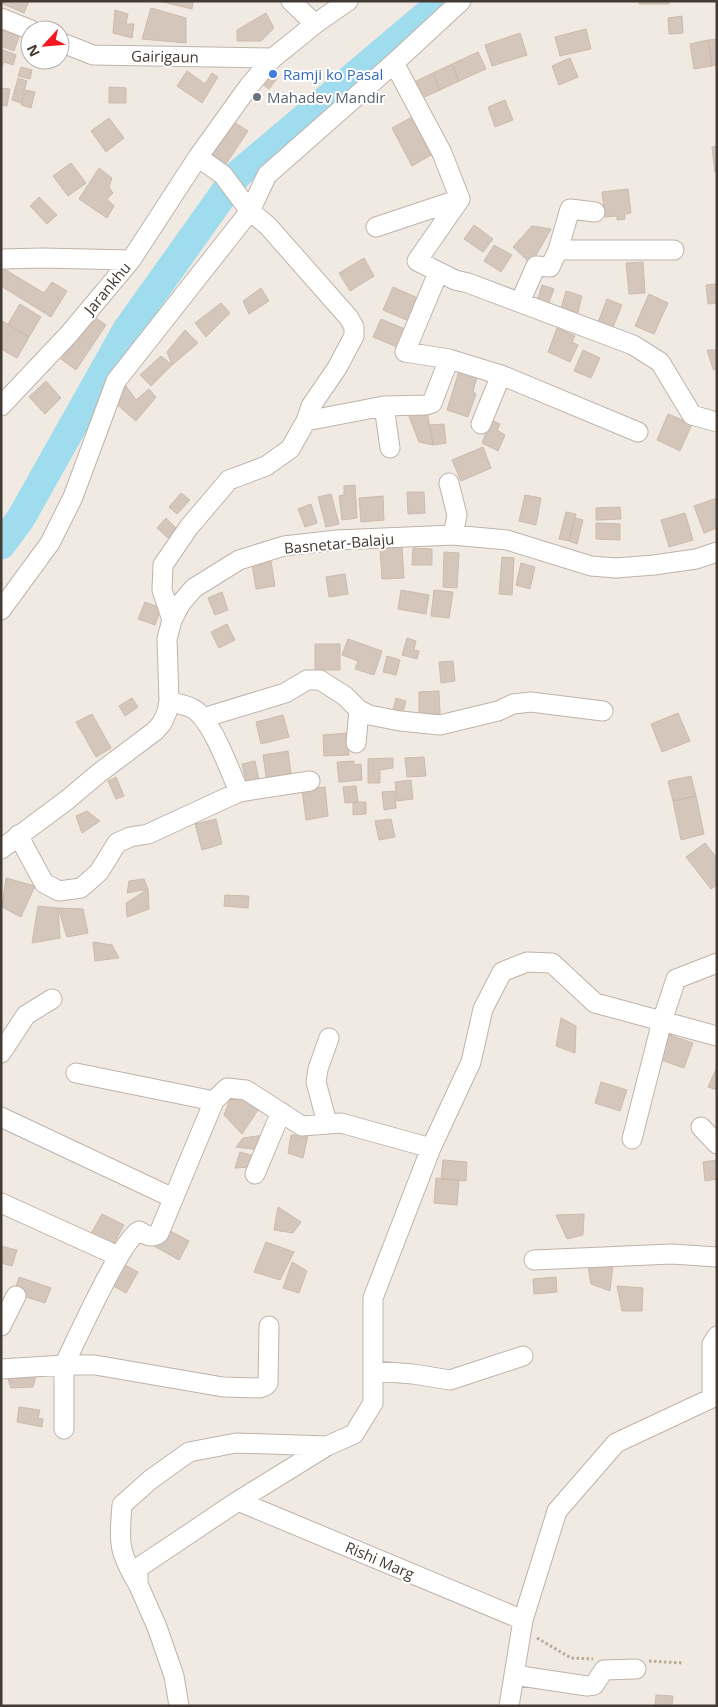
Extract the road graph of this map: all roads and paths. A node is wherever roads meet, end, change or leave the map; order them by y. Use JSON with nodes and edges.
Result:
{"nodes":[{"id":1,"x":291,"y":1,"type":"edge"},
{"id":2,"x":348,"y":1,"type":"edge"},
{"id":3,"x":461,"y":1,"type":"edge"},
{"id":4,"x":1,"y":18,"type":"edge"},
{"id":5,"x":315,"y":24,"type":"junction"},
{"id":6,"x":20,"y":26,"type":"edge"},
{"id":7,"x":70,"y":46,"type":"edge"},
{"id":8,"x":272,"y":58,"type":"junction"},
{"id":9,"x":394,"y":63,"type":"junction"},
{"id":10,"x":198,"y":157,"type":"junction"},
{"id":11,"x":460,"y":199,"type":"junction"},
{"id":12,"x":245,"y":204,"type":"junction"},
{"id":13,"x":595,"y":212,"type":"dead end"},
{"id":14,"x":376,"y":227,"type":"dead end"},
{"id":15,"x":558,"y":250,"type":"junction"},
{"id":16,"x":674,"y":250,"type":"dead end"},
{"id":17,"x":1,"y":259,"type":"edge"},
{"id":18,"x":131,"y":260,"type":"junction"},
{"id":19,"x":438,"y":273,"type":"junction"},
{"id":20,"x":520,"y":302,"type":"junction"},
{"id":21,"x":449,"y":359,"type":"junction"},
{"id":22,"x":501,"y":375,"type":"junction"},
{"id":23,"x":1,"y":406,"type":"edge"},
{"id":24,"x":384,"y":406,"type":"junction"},
{"id":25,"x":306,"y":421,"type":"junction"},
{"id":26,"x":717,"y":422,"type":"edge"},
{"id":27,"x":481,"y":424,"type":"dead end"},
{"id":28,"x":638,"y":432,"type":"dead end"},
{"id":29,"x":390,"y":448,"type":"dead end"},
{"id":30,"x":449,"y":483,"type":"dead end"},
{"id":31,"x":453,"y":535,"type":"junction"},
{"id":32,"x":717,"y":552,"type":"edge"},
{"id":33,"x":1,"y":610,"type":"edge"},
{"id":34,"x":172,"y":620,"type":"junction"},
{"id":35,"x":169,"y":701,"type":"junction"},
{"id":36,"x":359,"y":710,"type":"junction"},
{"id":37,"x":603,"y":711,"type":"dead end"},
{"id":38,"x":203,"y":718,"type":"junction"},
{"id":39,"x":356,"y":743,"type":"dead end"},
{"id":40,"x":310,"y":781,"type":"dead end"},
{"id":41,"x":239,"y":792,"type":"junction"},
{"id":42,"x":18,"y":835,"type":"junction"},
{"id":43,"x":1,"y":849,"type":"edge"},
{"id":44,"x":717,"y":963,"type":"edge"},
{"id":45,"x":52,"y":999,"type":"dead end"},
{"id":46,"x":662,"y":1021,"type":"junction"},
{"id":47,"x":717,"y":1036,"type":"edge"},
{"id":48,"x":330,"y":1038,"type":"dead end"},
{"id":49,"x":1,"y":1053,"type":"edge"},
{"id":50,"x":76,"y":1073,"type":"dead end"},
{"id":51,"x":214,"y":1100,"type":"junction"},
{"id":52,"x":281,"y":1112,"type":"junction"},
{"id":53,"x":1,"y":1117,"type":"edge"},
{"id":54,"x":327,"y":1123,"type":"junction"},
{"id":55,"x":700,"y":1127,"type":"dead end"},
{"id":56,"x":632,"y":1139,"type":"dead end"},
{"id":57,"x":717,"y":1144,"type":"edge"},
{"id":58,"x":431,"y":1148,"type":"junction"},
{"id":59,"x":255,"y":1174,"type":"dead end"},
{"id":60,"x":173,"y":1198,"type":"junction"},
{"id":61,"x":1,"y":1203,"type":"edge"},
{"id":62,"x":118,"y":1256,"type":"junction"},
{"id":63,"x":717,"y":1257,"type":"edge"},
{"id":64,"x":534,"y":1260,"type":"dead end"},
{"id":65,"x":16,"y":1296,"type":"dead end"},
{"id":66,"x":1,"y":1326,"type":"edge"},
{"id":67,"x":269,"y":1326,"type":"dead end"},
{"id":68,"x":717,"y":1336,"type":"edge"},
{"id":69,"x":523,"y":1356,"type":"dead end"},
{"id":70,"x":64,"y":1365,"type":"junction"},
{"id":71,"x":1,"y":1369,"type":"edge"},
{"id":72,"x":374,"y":1371,"type":"junction"},
{"id":73,"x":715,"y":1399,"type":"edge"},
{"id":74,"x":64,"y":1429,"type":"dead end"},
{"id":75,"x":327,"y":1446,"type":"junction"},
{"id":76,"x":238,"y":1501,"type":"junction"},
{"id":77,"x":138,"y":1584,"type":"junction"},
{"id":78,"x":523,"y":1620,"type":"junction"},
{"id":79,"x":636,"y":1669,"type":"dead end"},
{"id":80,"x":514,"y":1675,"type":"junction"},
{"id":81,"x":179,"y":1706,"type":"edge"},
{"id":82,"x":510,"y":1706,"type":"edge"}],
"edges":[{"from":1,"to":5,"type":"street"},
{"from":2,"to":5,"type":"street","name":"Jarankhu"},
{"from":3,"to":9,"type":"street"},
{"from":4,"to":6,"type":"street"},
{"from":5,"to":8,"type":"street","name":"Jarankhu"},
{"from":7,"to":8,"type":"street","name":"Gairigaun"},
{"from":8,"to":10,"type":"street","name":"Jarankhu"},
{"from":9,"to":11,"type":"street"},
{"from":9,"to":12,"type":"street"},
{"from":10,"to":12,"type":"street"},
{"from":10,"to":18,"type":"street","name":"Jarankhu"},
{"from":11,"to":14,"type":"street"},
{"from":11,"to":19,"type":"street"},
{"from":12,"to":25,"type":"street"},
{"from":12,"to":33,"type":"street"},
{"from":13,"to":15,"type":"street"},
{"from":15,"to":16,"type":"street"},
{"from":15,"to":20,"type":"street"},
{"from":17,"to":18,"type":"street"},
{"from":18,"to":23,"type":"street","name":"Jarankhu"},
{"from":19,"to":20,"type":"street"},
{"from":19,"to":21,"type":"street"},
{"from":20,"to":26,"type":"street"},
{"from":21,"to":22,"type":"street"},
{"from":21,"to":24,"type":"street"},
{"from":22,"to":27,"type":"street"},
{"from":22,"to":28,"type":"street"},
{"from":24,"to":25,"type":"street"},
{"from":24,"to":29,"type":"street"},
{"from":25,"to":34,"type":"street"},
{"from":30,"to":31,"type":"street"},
{"from":31,"to":32,"type":"street","name":"Basnetar-Balaju"},
{"from":31,"to":34,"type":"street","name":"Basnetar-Balaju"},
{"from":34,"to":35,"type":"street","name":"Basnetar-Balaju"},
{"from":35,"to":38,"type":"street"},
{"from":35,"to":42,"type":"street","name":"Basnetar-Balaju"},
{"from":36,"to":37,"type":"street"},
{"from":36,"to":38,"type":"street"},
{"from":36,"to":39,"type":"street"},
{"from":38,"to":41,"type":"street"},
{"from":40,"to":41,"type":"street"},
{"from":41,"to":42,"type":"street"},
{"from":42,"to":43,"type":"street","name":"Basnetar-Balaju"},
{"from":44,"to":46,"type":"street"},
{"from":45,"to":49,"type":"street"},
{"from":46,"to":47,"type":"street"},
{"from":46,"to":56,"type":"street"},
{"from":46,"to":58,"type":"street"},
{"from":48,"to":54,"type":"street"},
{"from":50,"to":51,"type":"street"},
{"from":51,"to":52,"type":"street"},
{"from":51,"to":60,"type":"street"},
{"from":52,"to":54,"type":"street"},
{"from":52,"to":59,"type":"street"},
{"from":53,"to":60,"type":"street"},
{"from":54,"to":58,"type":"street"},
{"from":55,"to":57,"type":"street"},
{"from":58,"to":72,"type":"street"},
{"from":60,"to":62,"type":"street"},
{"from":61,"to":62,"type":"street"},
{"from":62,"to":70,"type":"street"},
{"from":63,"to":64,"type":"street"},
{"from":65,"to":66,"type":"street"},
{"from":67,"to":70,"type":"street"},
{"from":68,"to":73,"type":"street"},
{"from":69,"to":72,"type":"street"},
{"from":70,"to":71,"type":"street"},
{"from":70,"to":74,"type":"street"},
{"from":72,"to":75,"type":"street"},
{"from":73,"to":78,"type":"street"},
{"from":75,"to":76,"type":"street"},
{"from":75,"to":77,"type":"street"},
{"from":76,"to":77,"type":"street"},
{"from":76,"to":78,"type":"street","name":"Rishi Marg"},
{"from":77,"to":81,"type":"street"},
{"from":78,"to":80,"type":"street"},
{"from":79,"to":80,"type":"street"},
{"from":80,"to":82,"type":"street"}]}
